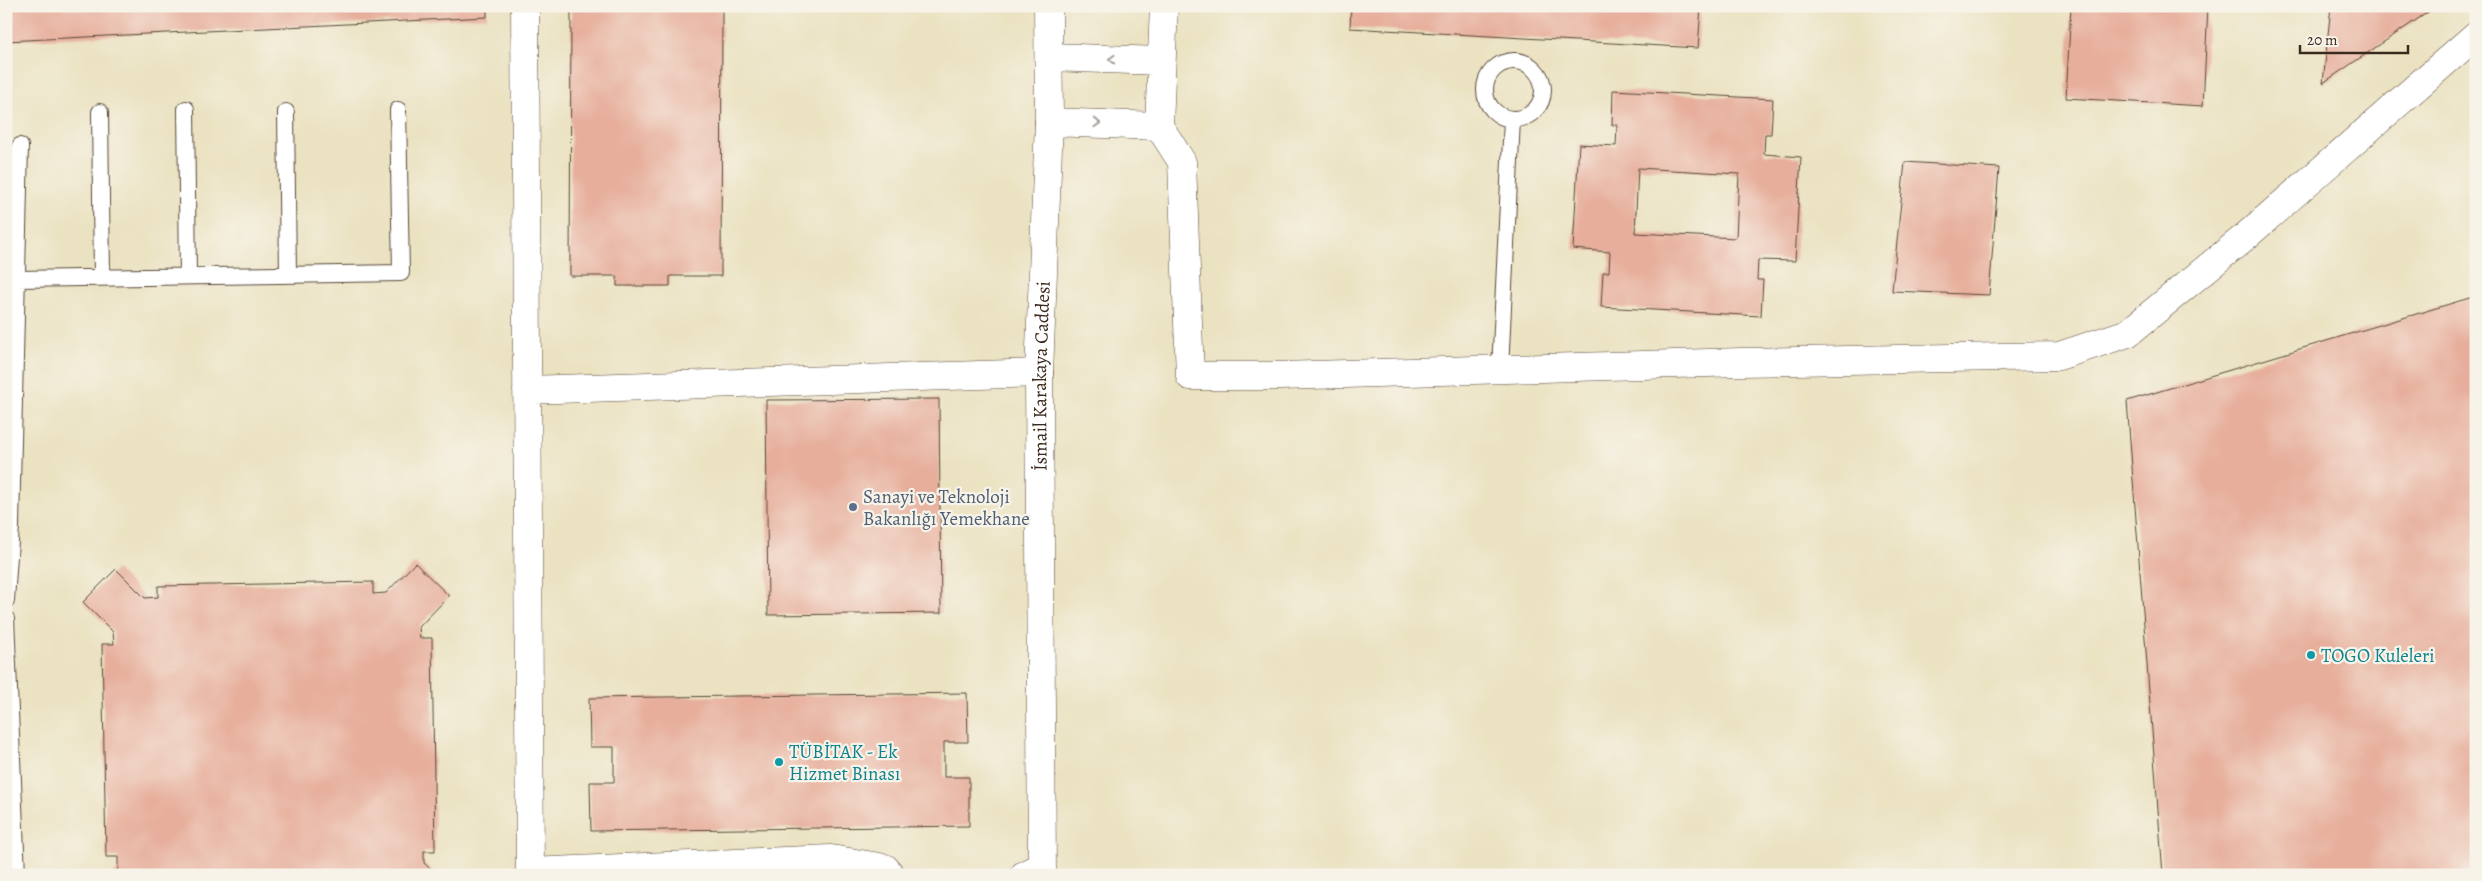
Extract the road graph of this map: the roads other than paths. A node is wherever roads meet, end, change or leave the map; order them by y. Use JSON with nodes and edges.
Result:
{"nodes":[{"id":1,"x":525,"y":6,"type":"edge"},
{"id":2,"x":1048,"y":6,"type":"edge"},
{"id":3,"x":1164,"y":6,"type":"edge"},
{"id":4,"x":2476,"y":35,"type":"edge"},
{"id":5,"x":1049,"y":57,"type":"junction"},
{"id":6,"x":1160,"y":61,"type":"junction"},
{"id":7,"x":186,"y":108,"type":"dead end"},
{"id":8,"x":398,"y":110,"type":"dead end"},
{"id":9,"x":100,"y":112,"type":"dead end"},
{"id":10,"x":286,"y":112,"type":"dead end"},
{"id":11,"x":1512,"y":119,"type":"dead end"},
{"id":12,"x":1049,"y":122,"type":"junction"},
{"id":13,"x":1159,"y":126,"type":"junction"},
{"id":14,"x":20,"y":146,"type":"dead end"},
{"id":15,"x":288,"y":274,"type":"junction"},
{"id":16,"x":188,"y":276,"type":"junction"},
{"id":17,"x":102,"y":277,"type":"junction"},
{"id":18,"x":17,"y":279,"type":"junction"},
{"id":19,"x":1500,"y":370,"type":"junction"},
{"id":20,"x":1039,"y":373,"type":"junction"},
{"id":21,"x":527,"y":390,"type":"junction"},
{"id":22,"x":9,"y":529,"type":"edge"},
{"id":23,"x":6,"y":600,"type":"edge"},
{"id":24,"x":6,"y":619,"type":"edge"},
{"id":25,"x":1036,"y":873,"type":"edge"},
{"id":26,"x":530,"y":874,"type":"edge"},
{"id":27,"x":17,"y":875,"type":"edge"},
{"id":28,"x":891,"y":875,"type":"edge"}],
"edges":[{"from":1,"to":21,"type":"street"},
{"from":2,"to":5,"type":"street","name":"İsmail Karakaya Caddesi"},
{"from":3,"to":6,"type":"street"},
{"from":4,"to":19,"type":"street"},
{"from":6,"to":5,"type":"street","one_way":true},
{"from":5,"to":12,"type":"street","name":"İsmail Karakaya Caddesi"},
{"from":6,"to":13,"type":"street"},
{"from":7,"to":16,"type":"lane"},
{"from":8,"to":15,"type":"lane"},
{"from":9,"to":17,"type":"lane"},
{"from":10,"to":15,"type":"lane"},
{"from":11,"to":19,"type":"lane"},
{"from":12,"to":13,"type":"street","one_way":true},
{"from":12,"to":20,"type":"street","name":"İsmail Karakaya Caddesi"},
{"from":13,"to":19,"type":"street"},
{"from":14,"to":18,"type":"lane"},
{"from":15,"to":16,"type":"lane"},
{"from":16,"to":17,"type":"lane"},
{"from":17,"to":18,"type":"lane"},
{"from":18,"to":22,"type":"lane"},
{"from":20,"to":21,"type":"street"},
{"from":20,"to":25,"type":"street","name":"İsmail Karakaya Caddesi"},
{"from":21,"to":26,"type":"street"},
{"from":22,"to":23,"type":"lane"},
{"from":24,"to":27,"type":"lane"},
{"from":26,"to":28,"type":"street"}]}
